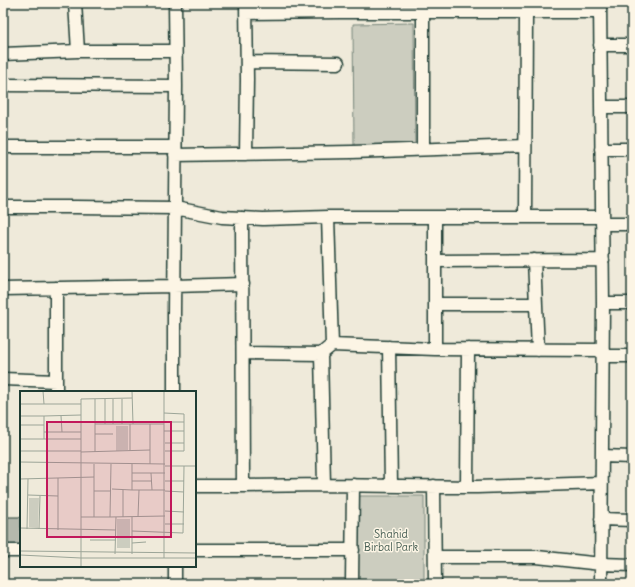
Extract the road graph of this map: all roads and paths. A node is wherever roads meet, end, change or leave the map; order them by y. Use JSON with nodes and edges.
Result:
{"nodes":[{"id":1,"x":75,"y":3,"type":"edge"},
{"id":2,"x":175,"y":3,"type":"edge"},
{"id":3,"x":246,"y":8,"type":"edge"},
{"id":4,"x":297,"y":8,"type":"edge"},
{"id":5,"x":340,"y":8,"type":"edge"},
{"id":6,"x":382,"y":8,"type":"edge"},
{"id":7,"x":440,"y":8,"type":"edge"},
{"id":8,"x":600,"y":8,"type":"edge"},
{"id":9,"x":423,"y":12,"type":"junction"},
{"id":10,"x":526,"y":13,"type":"junction"},
{"id":11,"x":600,"y":45,"type":"junction"},
{"id":12,"x":632,"y":45,"type":"edge"},
{"id":13,"x":78,"y":51,"type":"junction"},
{"id":14,"x":175,"y":51,"type":"junction"},
{"id":15,"x":3,"y":54,"type":"edge"},
{"id":16,"x":246,"y":62,"type":"junction"},
{"id":17,"x":338,"y":63,"type":"dead end"},
{"id":18,"x":3,"y":85,"type":"edge"},
{"id":19,"x":176,"y":86,"type":"junction"},
{"id":20,"x":601,"y":107,"type":"junction"},
{"id":21,"x":632,"y":107,"type":"edge"},
{"id":22,"x":525,"y":146,"type":"junction"},
{"id":23,"x":3,"y":147,"type":"edge"},
{"id":24,"x":423,"y":149,"type":"junction"},
{"id":25,"x":601,"y":149,"type":"junction"},
{"id":26,"x":632,"y":149,"type":"edge"},
{"id":27,"x":175,"y":151,"type":"junction"},
{"id":28,"x":246,"y":154,"type":"junction"},
{"id":29,"x":3,"y":208,"type":"edge"},
{"id":30,"x":175,"y":208,"type":"junction"},
{"id":31,"x":328,"y":217,"type":"junction"},
{"id":32,"x":435,"y":217,"type":"junction"},
{"id":33,"x":526,"y":217,"type":"junction"},
{"id":34,"x":242,"y":218,"type":"junction"},
{"id":35,"x":602,"y":220,"type":"junction"},
{"id":36,"x":632,"y":224,"type":"edge"},
{"id":37,"x":534,"y":260,"type":"junction"},
{"id":38,"x":603,"y":260,"type":"junction"},
{"id":39,"x":435,"y":261,"type":"junction"},
{"id":40,"x":242,"y":284,"type":"junction"},
{"id":41,"x":174,"y":286,"type":"junction"},
{"id":42,"x":3,"y":288,"type":"edge"},
{"id":43,"x":56,"y":288,"type":"junction"},
{"id":44,"x":603,"y":303,"type":"junction"},
{"id":45,"x":632,"y":303,"type":"edge"},
{"id":46,"x":435,"y":304,"type":"junction"},
{"id":47,"x":536,"y":304,"type":"junction"},
{"id":48,"x":332,"y":345,"type":"junction"},
{"id":49,"x":389,"y":347,"type":"junction"},
{"id":50,"x":435,"y":349,"type":"junction"},
{"id":51,"x":468,"y":349,"type":"junction"},
{"id":52,"x":538,"y":350,"type":"junction"},
{"id":53,"x":242,"y":353,"type":"junction"},
{"id":54,"x":603,"y":353,"type":"junction"},
{"id":55,"x":322,"y":354,"type":"junction"},
{"id":56,"x":632,"y":356,"type":"edge"},
{"id":57,"x":3,"y":379,"type":"edge"},
{"id":58,"x":56,"y":387,"type":"edge"},
{"id":59,"x":174,"y":391,"type":"edge"},
{"id":60,"x":602,"y":456,"type":"junction"},
{"id":61,"x":632,"y":456,"type":"edge"},
{"id":62,"x":602,"y":483,"type":"junction"},
{"id":63,"x":324,"y":485,"type":"junction"},
{"id":64,"x":353,"y":485,"type":"junction"},
{"id":65,"x":196,"y":486,"type":"edge"},
{"id":66,"x":243,"y":486,"type":"junction"},
{"id":67,"x":390,"y":486,"type":"junction"},
{"id":68,"x":434,"y":486,"type":"junction"},
{"id":69,"x":467,"y":487,"type":"junction"},
{"id":70,"x":602,"y":520,"type":"junction"},
{"id":71,"x":632,"y":520,"type":"edge"},
{"id":72,"x":196,"y":550,"type":"edge"},
{"id":73,"x":353,"y":550,"type":"junction"},
{"id":74,"x":3,"y":551,"type":"edge"},
{"id":75,"x":20,"y":551,"type":"edge"},
{"id":76,"x":435,"y":556,"type":"junction"},
{"id":77,"x":601,"y":564,"type":"junction"},
{"id":78,"x":632,"y":565,"type":"edge"},
{"id":79,"x":174,"y":567,"type":"edge"},
{"id":80,"x":174,"y":584,"type":"edge"},
{"id":81,"x":352,"y":584,"type":"edge"},
{"id":82,"x":435,"y":584,"type":"edge"},
{"id":83,"x":601,"y":584,"type":"edge"}],
"edges":[{"from":1,"to":13,"type":"street"},
{"from":2,"to":14,"type":"street"},
{"from":3,"to":4,"type":"street"},
{"from":3,"to":16,"type":"street"},
{"from":4,"to":5,"type":"street"},
{"from":5,"to":6,"type":"street"},
{"from":6,"to":9,"type":"street"},
{"from":7,"to":9,"type":"street"},
{"from":7,"to":10,"type":"street"},
{"from":8,"to":10,"type":"street"},
{"from":8,"to":11,"type":"street"},
{"from":9,"to":24,"type":"street"},
{"from":10,"to":22,"type":"street"},
{"from":11,"to":12,"type":"street"},
{"from":11,"to":20,"type":"street"},
{"from":13,"to":14,"type":"street"},
{"from":13,"to":15,"type":"street"},
{"from":14,"to":19,"type":"street"},
{"from":16,"to":17,"type":"street"},
{"from":16,"to":28,"type":"street"},
{"from":18,"to":19,"type":"street"},
{"from":19,"to":27,"type":"street"},
{"from":20,"to":21,"type":"street"},
{"from":20,"to":25,"type":"street"},
{"from":22,"to":24,"type":"street"},
{"from":22,"to":33,"type":"street"},
{"from":23,"to":27,"type":"street"},
{"from":24,"to":28,"type":"street"},
{"from":25,"to":26,"type":"street"},
{"from":25,"to":35,"type":"street"},
{"from":27,"to":28,"type":"street"},
{"from":27,"to":30,"type":"street"},
{"from":29,"to":30,"type":"street"},
{"from":30,"to":34,"type":"street"},
{"from":30,"to":41,"type":"street"},
{"from":31,"to":32,"type":"street"},
{"from":31,"to":34,"type":"street"},
{"from":31,"to":48,"type":"street"},
{"from":32,"to":33,"type":"street"},
{"from":32,"to":39,"type":"street"},
{"from":33,"to":35,"type":"street"},
{"from":34,"to":40,"type":"street"},
{"from":35,"to":36,"type":"street"},
{"from":35,"to":38,"type":"street"},
{"from":37,"to":38,"type":"street"},
{"from":37,"to":39,"type":"street"},
{"from":37,"to":47,"type":"street"},
{"from":38,"to":44,"type":"street"},
{"from":39,"to":46,"type":"street"},
{"from":40,"to":41,"type":"street"},
{"from":40,"to":53,"type":"street"},
{"from":41,"to":43,"type":"street"},
{"from":41,"to":59,"type":"street"},
{"from":42,"to":43,"type":"street"},
{"from":43,"to":58,"type":"street"},
{"from":44,"to":45,"type":"street"},
{"from":44,"to":54,"type":"street"},
{"from":46,"to":47,"type":"street"},
{"from":46,"to":50,"type":"street"},
{"from":47,"to":52,"type":"street"},
{"from":48,"to":49,"type":"street"},
{"from":48,"to":55,"type":"street"},
{"from":49,"to":50,"type":"street"},
{"from":49,"to":67,"type":"street"},
{"from":50,"to":51,"type":"street"},
{"from":51,"to":52,"type":"street"},
{"from":51,"to":69,"type":"street"},
{"from":52,"to":54,"type":"street"},
{"from":53,"to":55,"type":"street"},
{"from":53,"to":66,"type":"street"},
{"from":54,"to":56,"type":"street"},
{"from":54,"to":60,"type":"street"},
{"from":55,"to":63,"type":"street"},
{"from":57,"to":58,"type":"street"},
{"from":60,"to":61,"type":"street"},
{"from":60,"to":62,"type":"street"},
{"from":62,"to":69,"type":"street"},
{"from":62,"to":70,"type":"street"},
{"from":63,"to":64,"type":"street"},
{"from":63,"to":66,"type":"street"},
{"from":64,"to":67,"type":"street"},
{"from":64,"to":73,"type":"street"},
{"from":65,"to":66,"type":"street"},
{"from":67,"to":68,"type":"street"},
{"from":68,"to":69,"type":"street"},
{"from":68,"to":76,"type":"street"},
{"from":70,"to":71,"type":"street"},
{"from":70,"to":77,"type":"street"},
{"from":72,"to":73,"type":"street"},
{"from":73,"to":81,"type":"street"},
{"from":74,"to":75,"type":"street"},
{"from":76,"to":77,"type":"street"},
{"from":76,"to":82,"type":"street"},
{"from":77,"to":78,"type":"street"},
{"from":77,"to":83,"type":"street"},
{"from":79,"to":80,"type":"street"}]}
